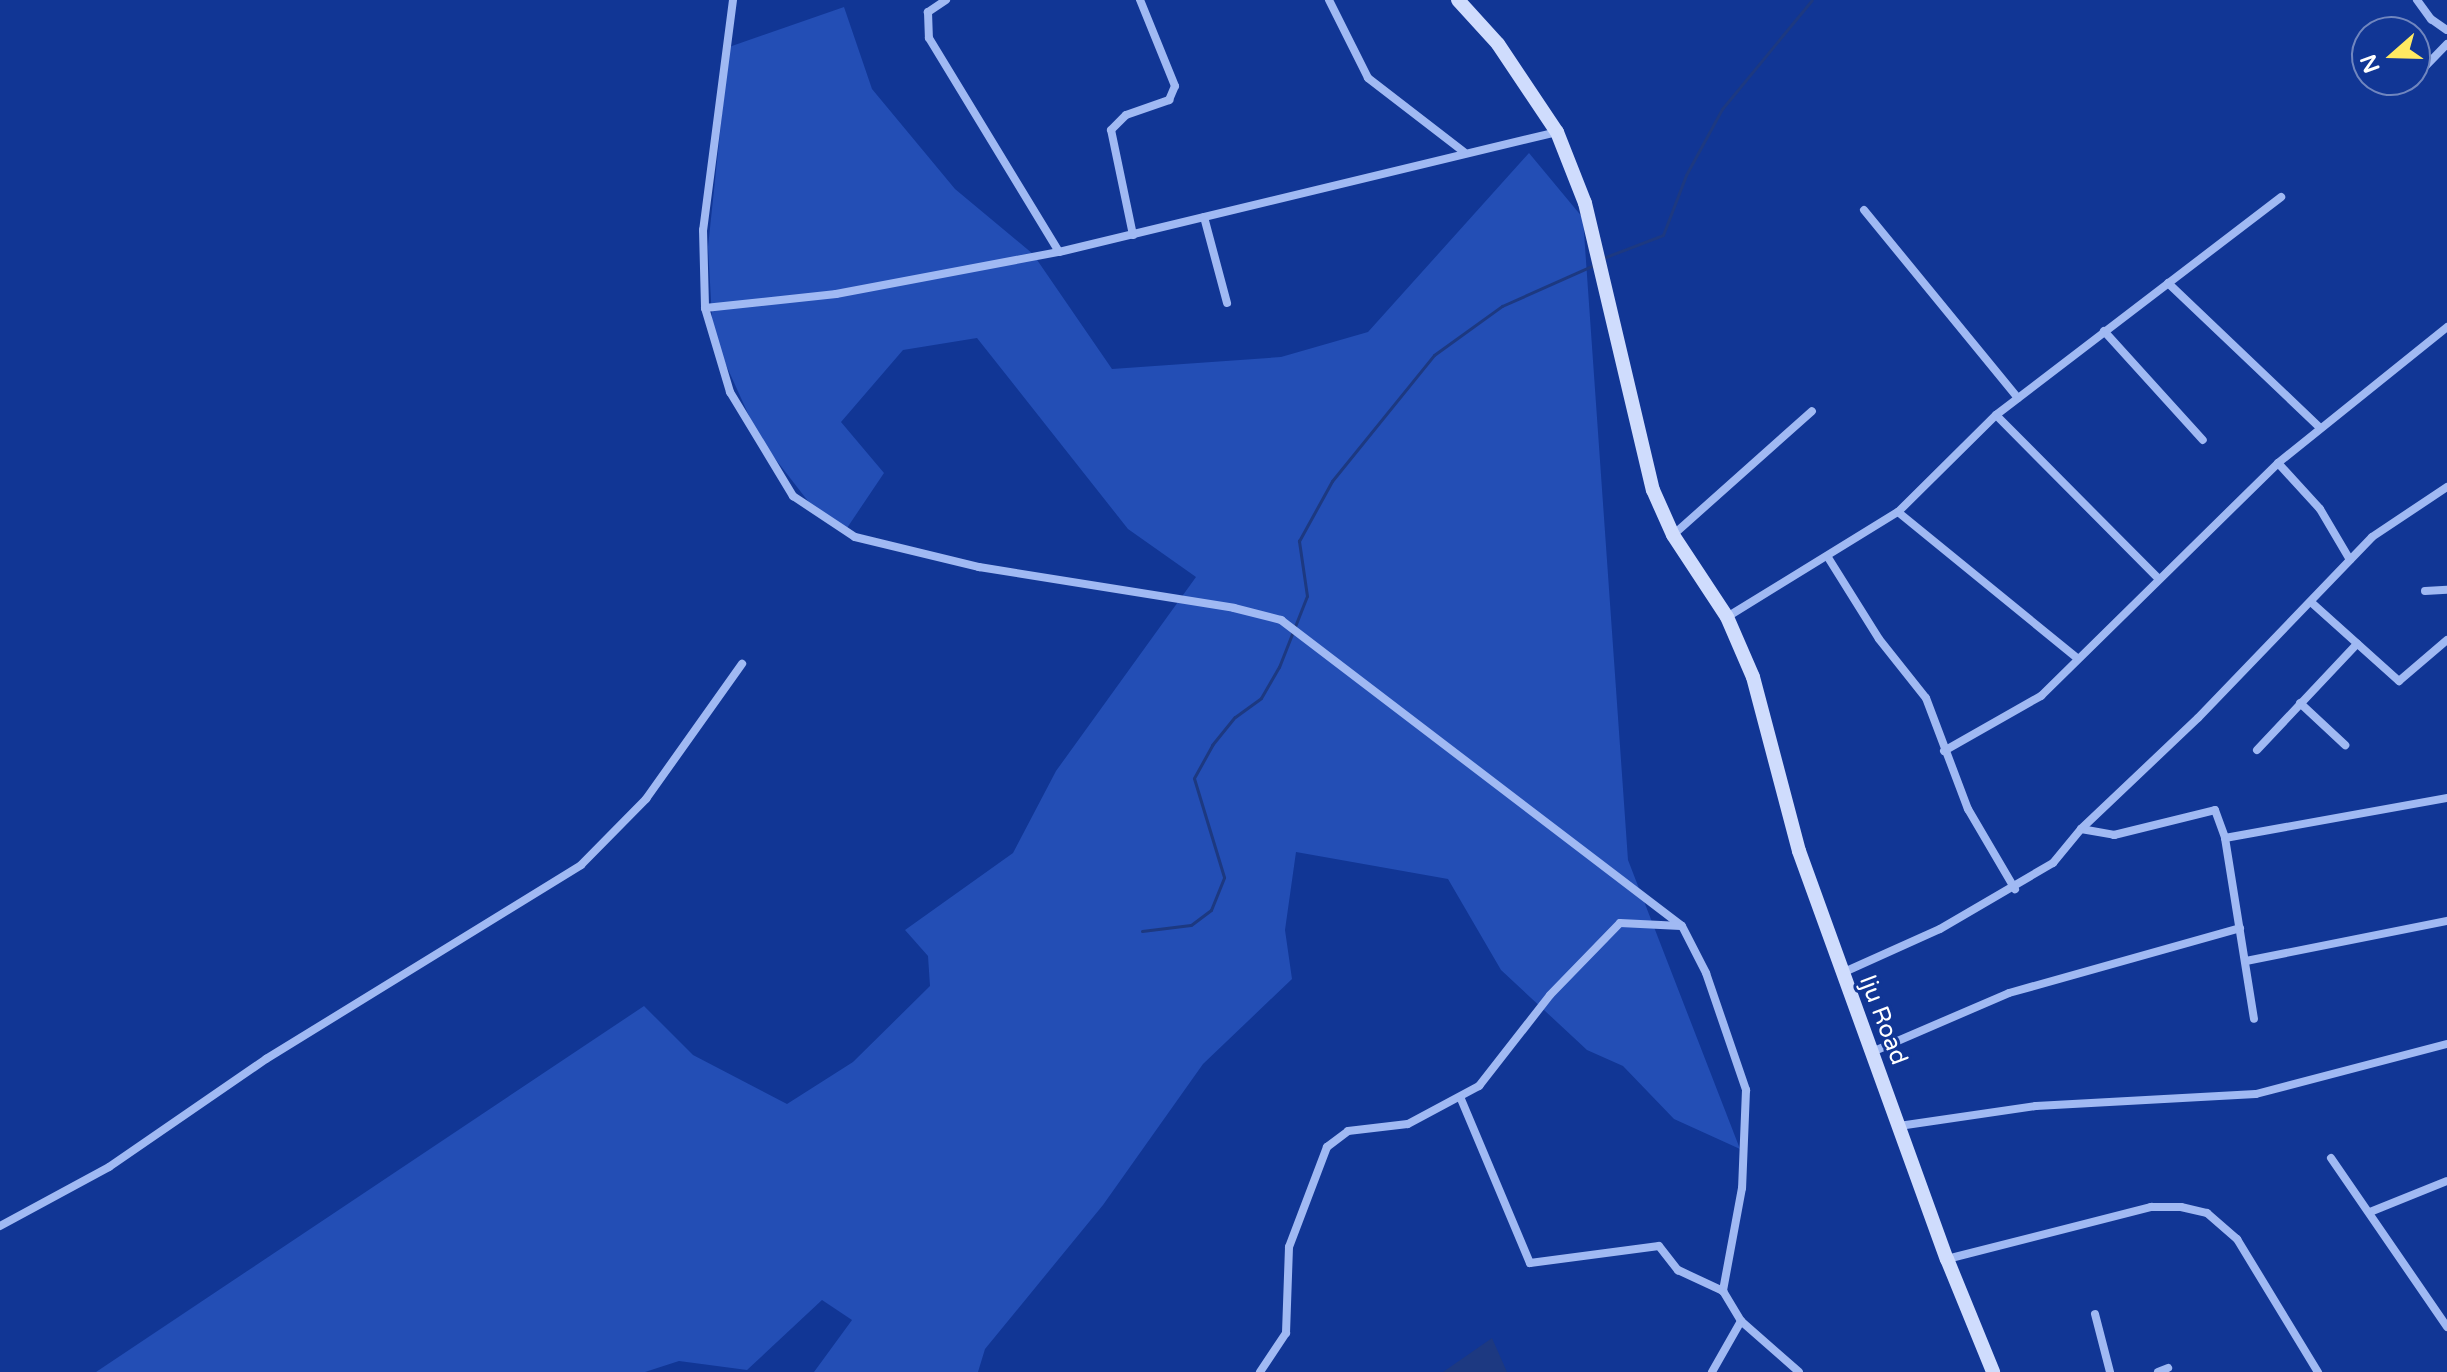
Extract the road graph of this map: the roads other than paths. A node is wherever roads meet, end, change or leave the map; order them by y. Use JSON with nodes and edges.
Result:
{"nodes":[{"id":1,"x":733,"y":0,"type":"edge"},
{"id":2,"x":946,"y":0,"type":"edge"},
{"id":3,"x":1140,"y":0,"type":"edge"},
{"id":4,"x":1329,"y":0,"type":"edge"},
{"id":5,"x":1458,"y":0,"type":"edge"},
{"id":6,"x":2417,"y":0,"type":"edge"},
{"id":7,"x":2447,"y":30,"type":"edge"},
{"id":8,"x":2447,"y":44,"type":"edge"},
{"id":9,"x":2431,"y":60,"type":"edge"},
{"id":10,"x":1557,"y":132,"type":"junction"},
{"id":11,"x":1464,"y":152,"type":"junction"},
{"id":12,"x":2281,"y":197,"type":"dead end"},
{"id":13,"x":1864,"y":210,"type":"dead end"},
{"id":14,"x":1204,"y":217,"type":"junction"},
{"id":15,"x":1133,"y":235,"type":"junction"},
{"id":16,"x":1059,"y":252,"type":"junction"},
{"id":17,"x":2168,"y":283,"type":"junction"},
{"id":18,"x":1227,"y":303,"type":"dead end"},
{"id":19,"x":705,"y":308,"type":"junction"},
{"id":20,"x":2447,"y":327,"type":"edge"},
{"id":21,"x":2104,"y":331,"type":"junction"},
{"id":22,"x":2018,"y":398,"type":"junction"},
{"id":23,"x":1812,"y":411,"type":"dead end"},
{"id":24,"x":1996,"y":415,"type":"junction"},
{"id":25,"x":2320,"y":428,"type":"junction"},
{"id":26,"x":2203,"y":440,"type":"dead end"},
{"id":27,"x":2278,"y":463,"type":"junction"},
{"id":28,"x":2447,"y":487,"type":"edge"},
{"id":29,"x":1898,"y":512,"type":"junction"},
{"id":30,"x":1673,"y":535,"type":"junction"},
{"id":31,"x":1829,"y":559,"type":"junction"},
{"id":32,"x":2350,"y":560,"type":"junction"},
{"id":33,"x":2159,"y":579,"type":"junction"},
{"id":34,"x":2447,"y":590,"type":"edge"},
{"id":35,"x":2425,"y":591,"type":"dead end"},
{"id":36,"x":2312,"y":603,"type":"junction"},
{"id":37,"x":1727,"y":617,"type":"junction"},
{"id":38,"x":2447,"y":640,"type":"edge"},
{"id":39,"x":2357,"y":644,"type":"junction"},
{"id":40,"x":2076,"y":657,"type":"junction"},
{"id":41,"x":742,"y":664,"type":"dead end"},
{"id":42,"x":2300,"y":703,"type":"junction"},
{"id":43,"x":2345,"y":745,"type":"dead end"},
{"id":44,"x":2257,"y":750,"type":"dead end"},
{"id":45,"x":1944,"y":751,"type":"junction"},
{"id":46,"x":2447,"y":798,"type":"edge"},
{"id":47,"x":2081,"y":829,"type":"junction"},
{"id":48,"x":2225,"y":838,"type":"junction"},
{"id":49,"x":2015,"y":889,"type":"junction"},
{"id":50,"x":2447,"y":921,"type":"edge"},
{"id":51,"x":1682,"y":926,"type":"junction"},
{"id":52,"x":2240,"y":928,"type":"junction"},
{"id":53,"x":2246,"y":961,"type":"junction"},
{"id":54,"x":1842,"y":973,"type":"junction"},
{"id":55,"x":2254,"y":1019,"type":"dead end"},
{"id":56,"x":2447,"y":1044,"type":"edge"},
{"id":57,"x":1872,"y":1052,"type":"junction"},
{"id":58,"x":1461,"y":1099,"type":"junction"},
{"id":59,"x":1899,"y":1126,"type":"junction"},
{"id":60,"x":2331,"y":1158,"type":"dead end"},
{"id":61,"x":2447,"y":1181,"type":"edge"},
{"id":62,"x":2370,"y":1212,"type":"junction"},
{"id":63,"x":0,"y":1226,"type":"edge"},
{"id":64,"x":1947,"y":1259,"type":"junction"},
{"id":65,"x":1723,"y":1291,"type":"junction"},
{"id":66,"x":2095,"y":1314,"type":"dead end"},
{"id":67,"x":1741,"y":1321,"type":"junction"},
{"id":68,"x":2447,"y":1327,"type":"edge"},
{"id":69,"x":2168,"y":1368,"type":"dead end"},
{"id":70,"x":1260,"y":1372,"type":"edge"},
{"id":71,"x":1712,"y":1372,"type":"edge"},
{"id":72,"x":1799,"y":1372,"type":"edge"},
{"id":73,"x":1993,"y":1372,"type":"edge"},
{"id":74,"x":2110,"y":1372,"type":"edge"},
{"id":75,"x":2158,"y":1372,"type":"edge"},
{"id":76,"x":2318,"y":1372,"type":"edge"}],
"edges":[{"from":1,"to":19,"type":"street"},
{"from":2,"to":16,"type":"street"},
{"from":3,"to":15,"type":"street"},
{"from":4,"to":11,"type":"street"},
{"from":5,"to":10,"type":"main road","name":"Iju Road"},
{"from":6,"to":7,"type":"street"},
{"from":8,"to":9,"type":"street"},
{"from":10,"to":11,"type":"street"},
{"from":10,"to":30,"type":"main road","name":"Iju Road"},
{"from":11,"to":14,"type":"street"},
{"from":12,"to":17,"type":"street"},
{"from":13,"to":22,"type":"street"},
{"from":14,"to":15,"type":"street"},
{"from":14,"to":18,"type":"street"},
{"from":15,"to":16,"type":"street"},
{"from":16,"to":19,"type":"street"},
{"from":17,"to":21,"type":"street"},
{"from":17,"to":25,"type":"street"},
{"from":19,"to":51,"type":"street"},
{"from":20,"to":25,"type":"street"},
{"from":21,"to":22,"type":"street"},
{"from":21,"to":26,"type":"street"},
{"from":22,"to":24,"type":"street"},
{"from":23,"to":30,"type":"street"},
{"from":24,"to":29,"type":"street"},
{"from":24,"to":33,"type":"street"},
{"from":25,"to":27,"type":"street"},
{"from":27,"to":32,"type":"street"},
{"from":27,"to":33,"type":"street"},
{"from":28,"to":32,"type":"street"},
{"from":29,"to":31,"type":"street"},
{"from":29,"to":40,"type":"street"},
{"from":30,"to":37,"type":"main road","name":"Iju Road"},
{"from":31,"to":37,"type":"street"},
{"from":31,"to":45,"type":"street"},
{"from":32,"to":36,"type":"street"},
{"from":33,"to":40,"type":"street"},
{"from":34,"to":35,"type":"street"},
{"from":36,"to":39,"type":"street"},
{"from":36,"to":47,"type":"street"},
{"from":37,"to":54,"type":"main road","name":"Iju Road"},
{"from":38,"to":39,"type":"street"},
{"from":39,"to":42,"type":"street"},
{"from":40,"to":45,"type":"street"},
{"from":41,"to":63,"type":"street"},
{"from":42,"to":43,"type":"street"},
{"from":42,"to":44,"type":"street"},
{"from":45,"to":49,"type":"street"},
{"from":46,"to":48,"type":"street"},
{"from":47,"to":48,"type":"street"},
{"from":47,"to":49,"type":"street"},
{"from":48,"to":52,"type":"street"},
{"from":49,"to":54,"type":"street"},
{"from":50,"to":53,"type":"street"},
{"from":51,"to":58,"type":"street"},
{"from":51,"to":65,"type":"street"},
{"from":52,"to":53,"type":"street"},
{"from":52,"to":57,"type":"street"},
{"from":53,"to":55,"type":"street"},
{"from":54,"to":57,"type":"main road","name":"Iju Road"},
{"from":56,"to":59,"type":"street"},
{"from":57,"to":59,"type":"main road","name":"Iju Road"},
{"from":58,"to":65,"type":"street"},
{"from":58,"to":70,"type":"street"},
{"from":59,"to":64,"type":"main road","name":"Iju Road"},
{"from":60,"to":62,"type":"street"},
{"from":61,"to":62,"type":"street"},
{"from":62,"to":68,"type":"street"},
{"from":64,"to":73,"type":"main road","name":"Iju Road"},
{"from":64,"to":76,"type":"street"},
{"from":65,"to":67,"type":"street"},
{"from":66,"to":74,"type":"street"},
{"from":67,"to":71,"type":"street"},
{"from":67,"to":72,"type":"street"},
{"from":69,"to":75,"type":"street"}]}
